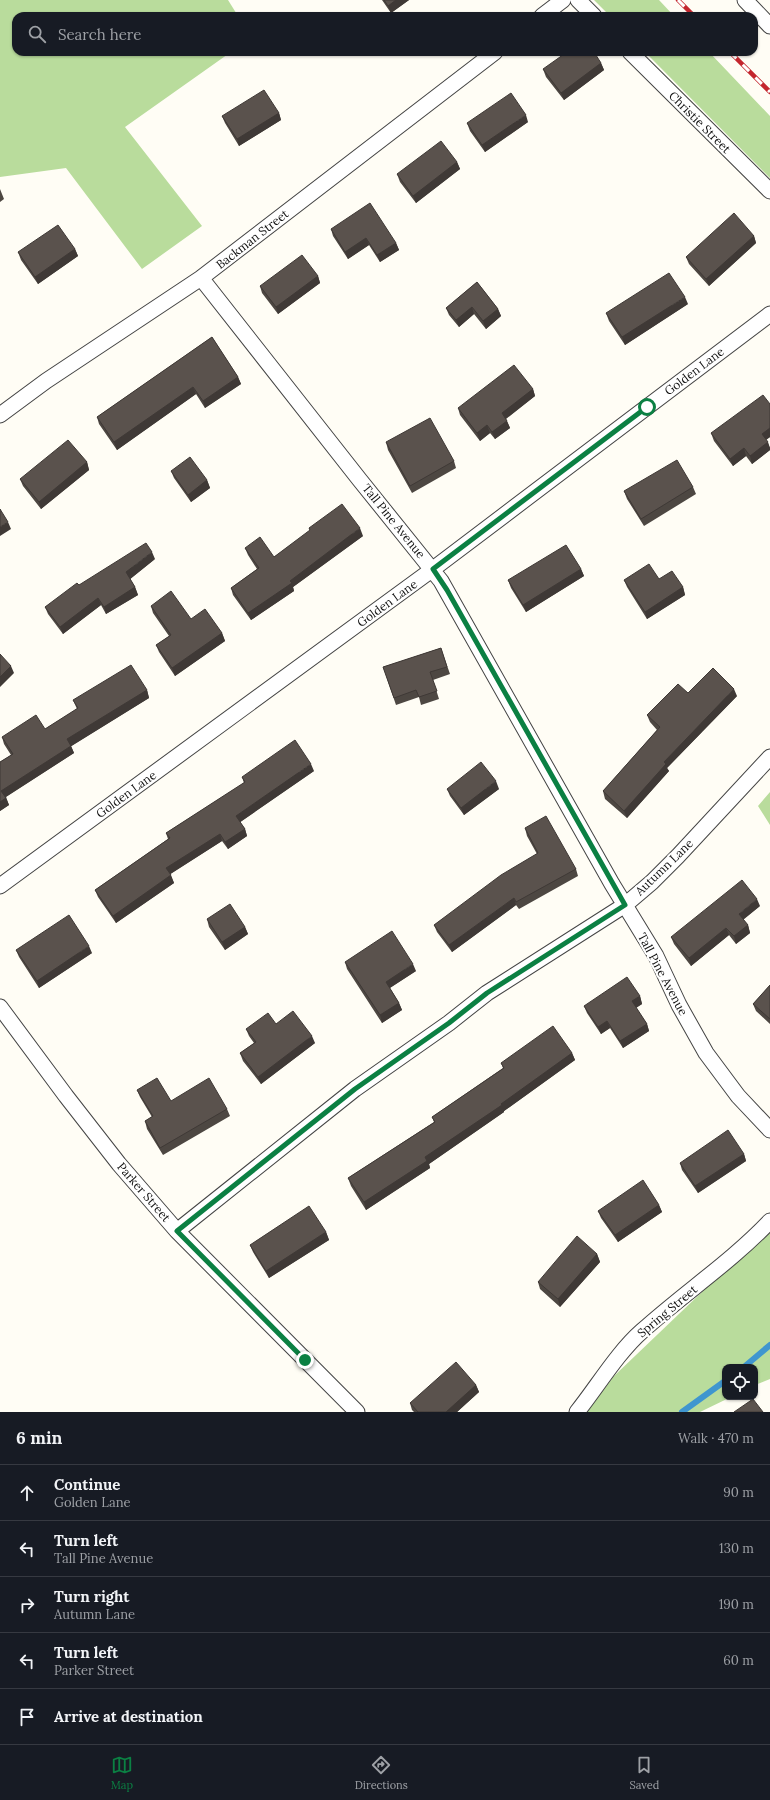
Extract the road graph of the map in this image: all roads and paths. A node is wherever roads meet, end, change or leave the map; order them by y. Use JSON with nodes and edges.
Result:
{"nodes":[{"id":1,"x":563,"y":0,"type":"edge"},
{"id":2,"x":578,"y":0,"type":"edge"},
{"id":3,"x":745,"y":0,"type":"edge"},
{"id":4,"x":547,"y":12,"type":"edge"},
{"id":5,"x":590,"y":12,"type":"edge"},
{"id":6,"x":757,"y":12,"type":"edge"},
{"id":7,"x":758,"y":14,"type":"edge"},
{"id":8,"x":770,"y":26,"type":"edge"},
{"id":9,"x":490,"y":56,"type":"edge"},
{"id":10,"x":634,"y":56,"type":"edge"},
{"id":11,"x":770,"y":191,"type":"edge"},
{"id":12,"x":201,"y":278,"type":"junction"},
{"id":13,"x":770,"y":314,"type":"edge"},
{"id":14,"x":0,"y":415,"type":"edge"},
{"id":15,"x":433,"y":569,"type":"junction"},
{"id":16,"x":770,"y":757,"type":"edge"},
{"id":17,"x":0,"y":886,"type":"edge"},
{"id":18,"x":625,"y":905,"type":"junction"},
{"id":19,"x":0,"y":1007,"type":"edge"},
{"id":20,"x":770,"y":1130,"type":"edge"},
{"id":21,"x":770,"y":1221,"type":"edge"},
{"id":22,"x":177,"y":1231,"type":"junction"},
{"id":23,"x":357,"y":1412,"type":"edge"},
{"id":24,"x":577,"y":1412,"type":"edge"}],
"edges":[{"from":1,"to":4,"type":"street"},
{"from":2,"to":5,"type":"street"},
{"from":3,"to":6,"type":"street"},
{"from":7,"to":8,"type":"street"},
{"from":9,"to":12,"type":"street","name":"Backman Street"},
{"from":10,"to":11,"type":"street","name":"Christie Street"},
{"from":12,"to":14,"type":"street","name":"Backman Street"},
{"from":12,"to":15,"type":"street","name":"Tall Pine Avenue"},
{"from":13,"to":15,"type":"street","name":"Golden Lane"},
{"from":15,"to":17,"type":"street","name":"Golden Lane"},
{"from":15,"to":18,"type":"street","name":"Tall Pine Avenue"},
{"from":16,"to":18,"type":"street","name":"Autumn Lane"},
{"from":18,"to":20,"type":"street","name":"Tall Pine Avenue"},
{"from":18,"to":22,"type":"street","name":"Autumn Lane"},
{"from":19,"to":22,"type":"street","name":"Parker Street"},
{"from":21,"to":24,"type":"street","name":"Spring Street"},
{"from":22,"to":23,"type":"street","name":"Parker Street"}]}
